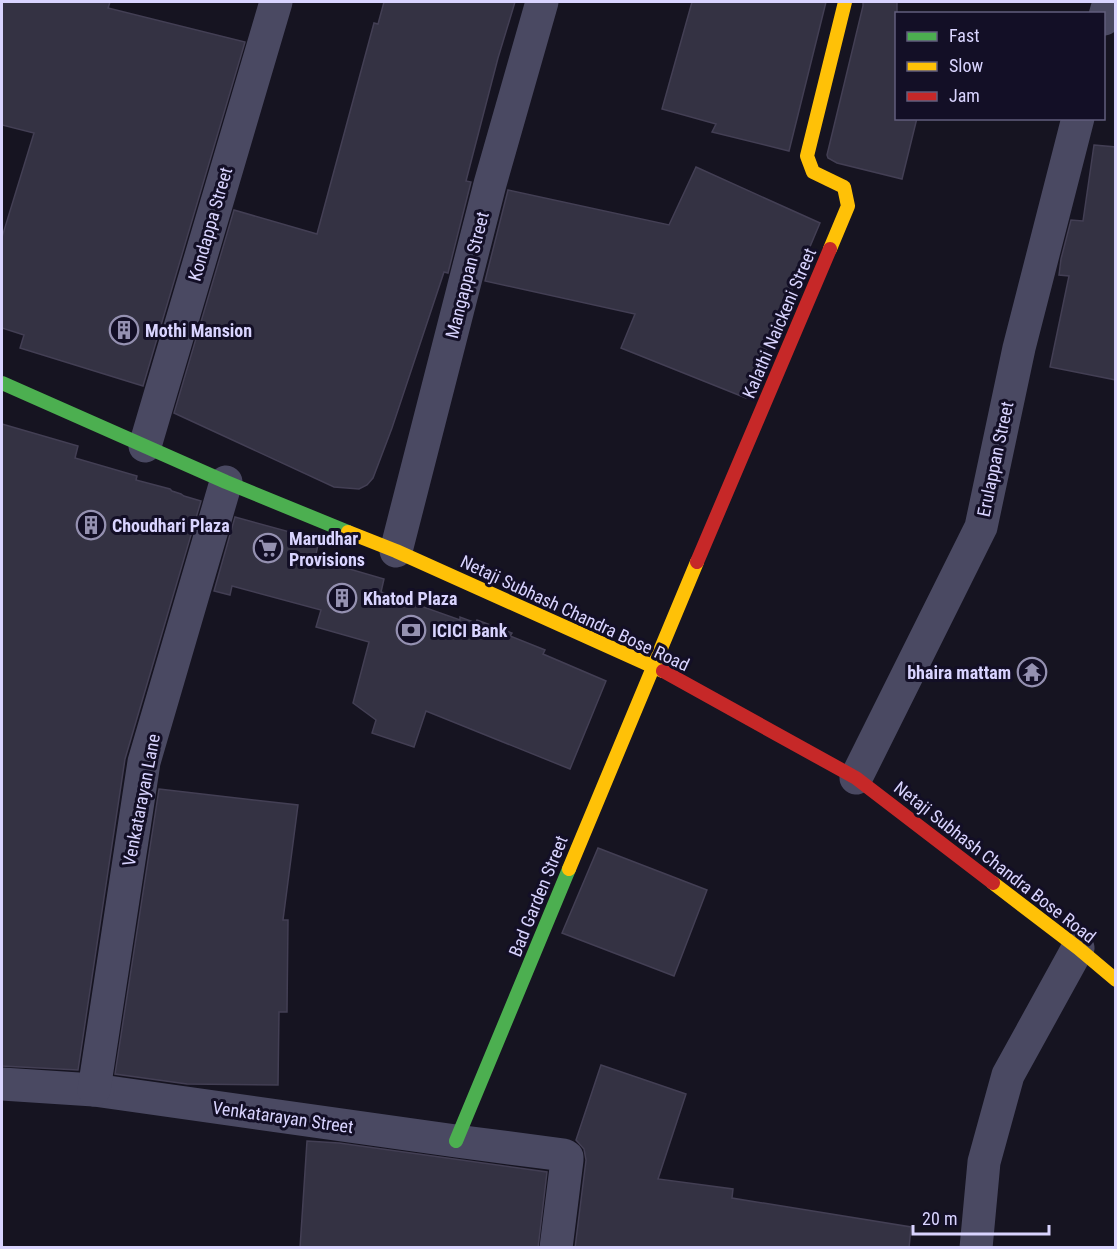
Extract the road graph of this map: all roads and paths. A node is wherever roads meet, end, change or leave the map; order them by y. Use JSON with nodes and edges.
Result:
{"nodes":[{"id":1,"x":276,"y":2,"type":"edge"},
{"id":2,"x":542,"y":2,"type":"edge"},
{"id":3,"x":845,"y":2,"type":"edge"},
{"id":4,"x":1077,"y":120,"type":"edge"},
{"id":5,"x":2,"y":383,"type":"edge"},
{"id":6,"x":145,"y":446,"type":"junction"},
{"id":7,"x":226,"y":482,"type":"junction"},
{"id":8,"x":396,"y":551,"type":"junction"},
{"id":9,"x":653,"y":665,"type":"junction"},
{"id":10,"x":856,"y":778,"type":"junction"},
{"id":11,"x":1078,"y":948,"type":"junction"},
{"id":12,"x":1116,"y":980,"type":"edge"},
{"id":13,"x":2,"y":1084,"type":"edge"},
{"id":14,"x":94,"y":1090,"type":"junction"},
{"id":15,"x":456,"y":1141,"type":"junction"},
{"id":16,"x":556,"y":1248,"type":"edge"},
{"id":17,"x":976,"y":1248,"type":"edge"}],
"edges":[{"from":1,"to":6,"type":"street","name":"Kondappa Street"},
{"from":2,"to":8,"type":"street","name":"Mangappan Street"},
{"from":3,"to":9,"type":"street","name":"Kalathi Naickeni Street"},
{"from":4,"to":10,"type":"street","name":"Erulappan Street"},
{"from":5,"to":6,"type":"street","name":"Netaji Subhash Chandra Bose Road"},
{"from":6,"to":7,"type":"street","name":"Netaji Subhash Chandra Bose Road"},
{"from":7,"to":8,"type":"street","name":"Netaji Subhash Chandra Bose Road"},
{"from":7,"to":14,"type":"street","name":"Venkatarayan Lane"},
{"from":8,"to":9,"type":"street","name":"Netaji Subhash Chandra Bose Road"},
{"from":9,"to":10,"type":"street","name":"Netaji Subhash Chandra Bose Road"},
{"from":9,"to":15,"type":"street","name":"Bad Garden Street"},
{"from":10,"to":11,"type":"street","name":"Netaji Subhash Chandra Bose Road"},
{"from":11,"to":12,"type":"street","name":"Netaji Subhash Chandra Bose Road"},
{"from":11,"to":17,"type":"street"},
{"from":13,"to":14,"type":"street","name":"Venkatarayan Street"},
{"from":14,"to":15,"type":"street","name":"Venkatarayan Street"},
{"from":15,"to":16,"type":"street","name":"Venkatarayan Street"}]}
